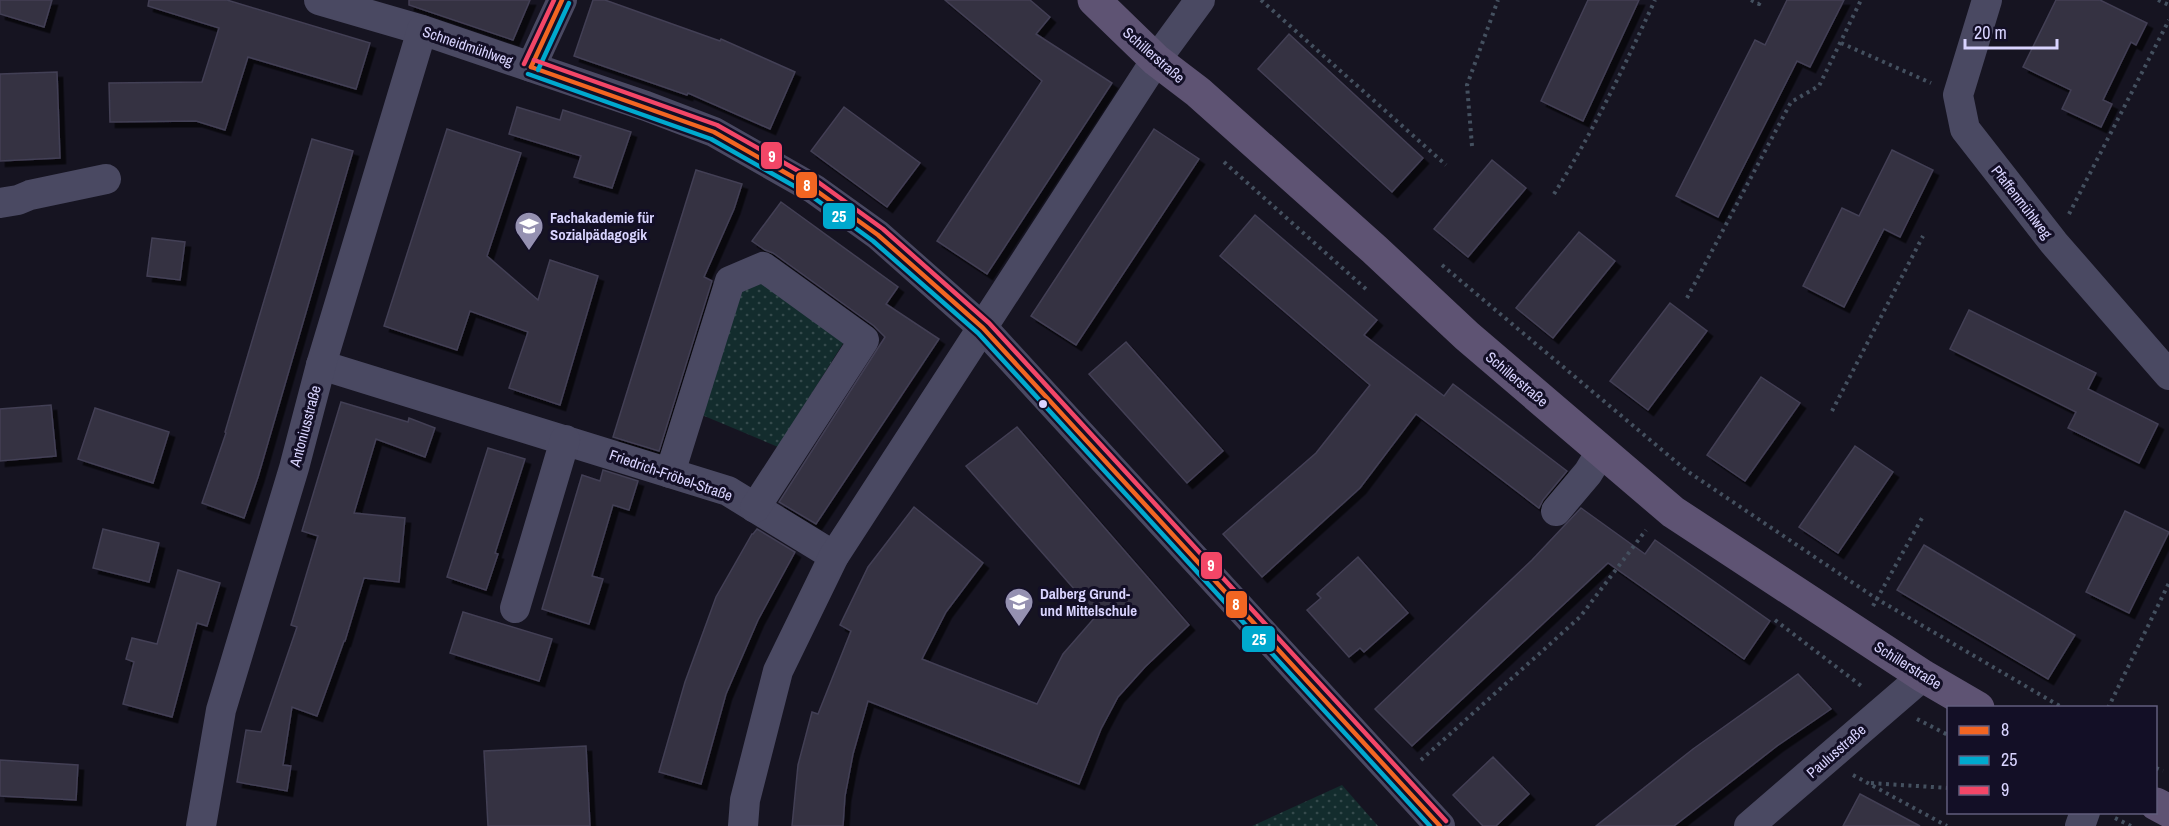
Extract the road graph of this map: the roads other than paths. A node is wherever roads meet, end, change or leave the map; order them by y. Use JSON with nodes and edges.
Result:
{"nodes":[{"id":1,"x":319,"y":0,"type":"edge"},
{"id":2,"x":562,"y":0,"type":"edge"},
{"id":3,"x":1094,"y":0,"type":"edge"},
{"id":4,"x":1200,"y":0,"type":"edge"},
{"id":5,"x":1987,"y":0,"type":"edge"},
{"id":6,"x":422,"y":30,"type":"junction"},
{"id":7,"x":1156,"y":60,"type":"junction"},
{"id":8,"x":531,"y":67,"type":"junction"},
{"id":9,"x":106,"y":179,"type":"dead end"},
{"id":10,"x":0,"y":203,"type":"edge"},
{"id":11,"x":983,"y":328,"type":"junction"},
{"id":12,"x":321,"y":365,"type":"junction"},
{"id":13,"x":2169,"y":375,"type":"edge"},
{"id":14,"x":565,"y":440,"type":"junction"},
{"id":15,"x":1602,"y":450,"type":"junction"},
{"id":16,"x":670,"y":473,"type":"junction"},
{"id":17,"x":755,"y":508,"type":"junction"},
{"id":18,"x":1556,"y":511,"type":"dead end"},
{"id":19,"x":834,"y":556,"type":"junction"},
{"id":20,"x":515,"y":608,"type":"dead end"},
{"id":21,"x":1923,"y":676,"type":"junction"},
{"id":22,"x":1975,"y":706,"type":"edge"},
{"id":23,"x":2099,"y":815,"type":"edge"},
{"id":24,"x":201,"y":826,"type":"edge"},
{"id":25,"x":743,"y":826,"type":"edge"},
{"id":26,"x":1440,"y":826,"type":"edge"},
{"id":27,"x":1749,"y":826,"type":"edge"},
{"id":28,"x":2080,"y":826,"type":"edge"}],
"edges":[{"from":1,"to":6,"type":"street","name":"Schneidmühlweg"},
{"from":2,"to":8,"type":"street"},
{"from":3,"to":7,"type":"main road","name":"Schillerstraße"},
{"from":4,"to":7,"type":"street"},
{"from":5,"to":13,"type":"street","name":"Pfaffenmühlweg"},
{"from":6,"to":8,"type":"street","name":"Schneidmühlweg"},
{"from":6,"to":12,"type":"street","name":"Antoniusstraße"},
{"from":7,"to":11,"type":"street"},
{"from":7,"to":15,"type":"main road","name":"Schillerstraße"},
{"from":8,"to":11,"type":"street","name":"Schneidmühlweg"},
{"from":9,"to":10,"type":"street"},
{"from":11,"to":19,"type":"street"},
{"from":11,"to":26,"type":"street","name":"Schneidmühlweg"},
{"from":12,"to":14,"type":"street","name":"Friedrich-Fröbel-Straße"},
{"from":12,"to":24,"type":"street","name":"Antoniusstraße"},
{"from":14,"to":16,"type":"street","name":"Friedrich-Fröbel-Straße"},
{"from":14,"to":20,"type":"street"},
{"from":15,"to":18,"type":"street"},
{"from":15,"to":21,"type":"main road","name":"Schillerstraße"},
{"from":16,"to":17,"type":"street","name":"Friedrich-Fröbel-Straße"},
{"from":16,"to":17,"type":"street"},
{"from":17,"to":19,"type":"street","name":"Friedrich-Fröbel-Straße"},
{"from":19,"to":25,"type":"street"},
{"from":21,"to":22,"type":"main road","name":"Schillerstraße"},
{"from":21,"to":27,"type":"street","name":"Paulusstraße"},
{"from":23,"to":28,"type":"street"}]}
